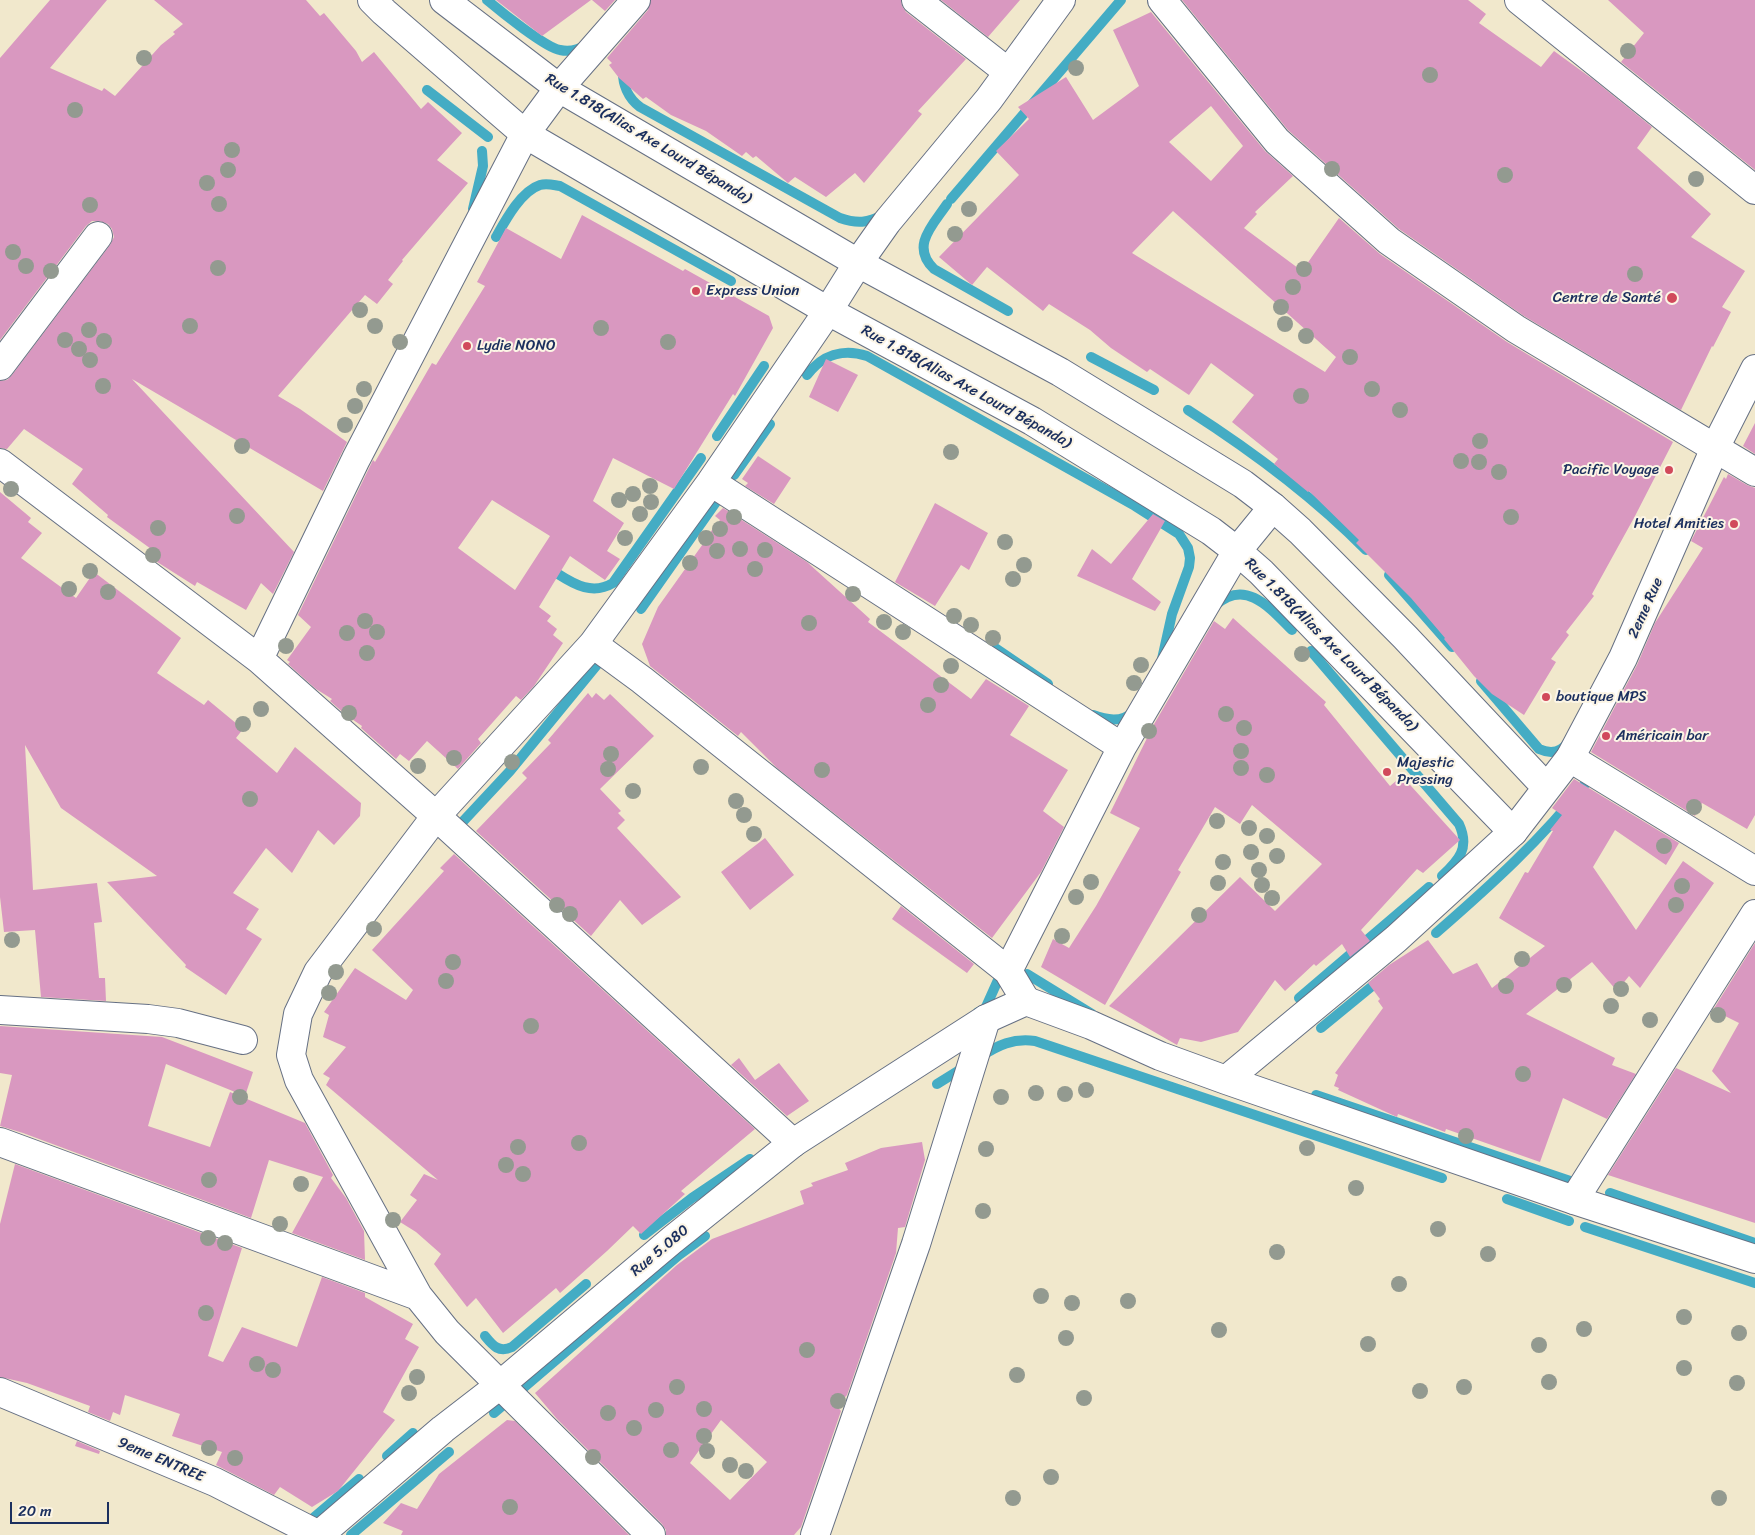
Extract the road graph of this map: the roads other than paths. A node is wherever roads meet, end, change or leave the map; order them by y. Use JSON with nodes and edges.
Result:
{"nodes":[{"id":1,"x":372,"y":0,"type":"edge"},
{"id":2,"x":444,"y":0,"type":"edge"},
{"id":3,"x":636,"y":0,"type":"edge"},
{"id":4,"x":916,"y":0,"type":"edge"},
{"id":5,"x":1061,"y":0,"type":"edge"},
{"id":6,"x":1162,"y":0,"type":"edge"},
{"id":7,"x":1519,"y":0,"type":"edge"},
{"id":8,"x":1008,"y":72,"type":"junction"},
{"id":9,"x":558,"y":88,"type":"junction"},
{"id":10,"x":525,"y":134,"type":"junction"},
{"id":11,"x":1755,"y":190,"type":"edge"},
{"id":12,"x":98,"y":236,"type":"dead end"},
{"id":13,"x":858,"y":262,"type":"junction"},
{"id":14,"x":828,"y":311,"type":"junction"},
{"id":15,"x":0,"y":366,"type":"edge"},
{"id":16,"x":1755,"y":369,"type":"edge"},
{"id":17,"x":1715,"y":448,"type":"junction"},
{"id":18,"x":0,"y":463,"type":"edge"},
{"id":19,"x":1755,"y":472,"type":"edge"},
{"id":20,"x":711,"y":482,"type":"junction"},
{"id":21,"x":1273,"y":507,"type":"junction"},
{"id":22,"x":1237,"y":551,"type":"junction"},
{"id":23,"x":593,"y":644,"type":"junction"},
{"id":24,"x":258,"y":659,"type":"junction"},
{"id":25,"x":1122,"y":747,"type":"junction"},
{"id":26,"x":1570,"y":758,"type":"junction"},
{"id":27,"x":1546,"y":787,"type":"junction"},
{"id":28,"x":436,"y":816,"type":"junction"},
{"id":29,"x":1513,"y":832,"type":"junction"},
{"id":30,"x":1755,"y":871,"type":"edge"},
{"id":31,"x":1755,"y":914,"type":"edge"},
{"id":32,"x":1008,"y":971,"type":"junction"},
{"id":33,"x":1026,"y":1001,"type":"junction"},
{"id":34,"x":0,"y":1010,"type":"edge"},
{"id":35,"x":986,"y":1019,"type":"junction"},
{"id":36,"x":243,"y":1040,"type":"dead end"},
{"id":37,"x":1226,"y":1080,"type":"junction"},
{"id":38,"x":0,"y":1142,"type":"edge"},
{"id":39,"x":793,"y":1143,"type":"junction"},
{"id":40,"x":1574,"y":1200,"type":"junction"},
{"id":41,"x":1755,"y":1259,"type":"edge"},
{"id":42,"x":418,"y":1296,"type":"junction"},
{"id":43,"x":500,"y":1385,"type":"junction"},
{"id":44,"x":0,"y":1392,"type":"edge"},
{"id":45,"x":319,"y":1535,"type":"edge"},
{"id":46,"x":651,"y":1535,"type":"edge"},
{"id":47,"x":815,"y":1535,"type":"edge"}],
"edges":[{"from":1,"to":10,"type":"street","name":"Rue 1.818(Alias Axe Lourd Bépanda)"},
{"from":2,"to":9,"type":"street","name":"Rue 1.818(Alias Axe Lourd Bépanda)"},
{"from":3,"to":9,"type":"street"},
{"from":4,"to":8,"type":"street"},
{"from":5,"to":8,"type":"street"},
{"from":6,"to":17,"type":"street"},
{"from":7,"to":11,"type":"street"},
{"from":8,"to":13,"type":"street"},
{"from":9,"to":10,"type":"street"},
{"from":9,"to":13,"type":"street","name":"Rue 1.818(Alias Axe Lourd Bépanda)"},
{"from":10,"to":14,"type":"street","name":"Rue 1.818(Alias Axe Lourd Bépanda)"},
{"from":10,"to":24,"type":"street"},
{"from":12,"to":15,"type":"street"},
{"from":13,"to":14,"type":"street"},
{"from":13,"to":21,"type":"street","name":"Rue 1.818(Alias Axe Lourd Bépanda)"},
{"from":14,"to":20,"type":"street"},
{"from":14,"to":22,"type":"street","name":"Rue 1.818(Alias Axe Lourd Bépanda)"},
{"from":16,"to":17,"type":"street","name":"2eme Rue"},
{"from":17,"to":19,"type":"street"},
{"from":17,"to":26,"type":"street","name":"2eme Rue"},
{"from":18,"to":24,"type":"street"},
{"from":20,"to":23,"type":"street"},
{"from":20,"to":25,"type":"street"},
{"from":21,"to":22,"type":"street"},
{"from":21,"to":27,"type":"street","name":"Rue 1.818(Alias Axe Lourd Bépanda)"},
{"from":22,"to":25,"type":"street"},
{"from":22,"to":29,"type":"street","name":"Rue 1.818(Alias Axe Lourd Bépanda)"},
{"from":23,"to":28,"type":"street"},
{"from":23,"to":32,"type":"street"},
{"from":24,"to":28,"type":"street"},
{"from":25,"to":32,"type":"street"},
{"from":26,"to":27,"type":"street","name":"2eme Rue"},
{"from":26,"to":30,"type":"street"},
{"from":27,"to":29,"type":"street","name":"2eme Rue"},
{"from":28,"to":39,"type":"street"},
{"from":28,"to":42,"type":"street"},
{"from":29,"to":37,"type":"street","name":"2eme Rue"},
{"from":31,"to":40,"type":"street"},
{"from":32,"to":33,"type":"street"},
{"from":33,"to":35,"type":"street","name":"Rue 5.080"},
{"from":33,"to":37,"type":"street"},
{"from":34,"to":36,"type":"street"},
{"from":35,"to":39,"type":"street","name":"Rue 5.080"},
{"from":35,"to":47,"type":"street"},
{"from":37,"to":40,"type":"street"},
{"from":38,"to":42,"type":"street"},
{"from":39,"to":43,"type":"street","name":"Rue 5.080"},
{"from":40,"to":41,"type":"street"},
{"from":42,"to":43,"type":"street"},
{"from":43,"to":45,"type":"street","name":"Rue 5.080"},
{"from":43,"to":46,"type":"street"},
{"from":44,"to":45,"type":"street","name":"9eme ENTREE"}]}
